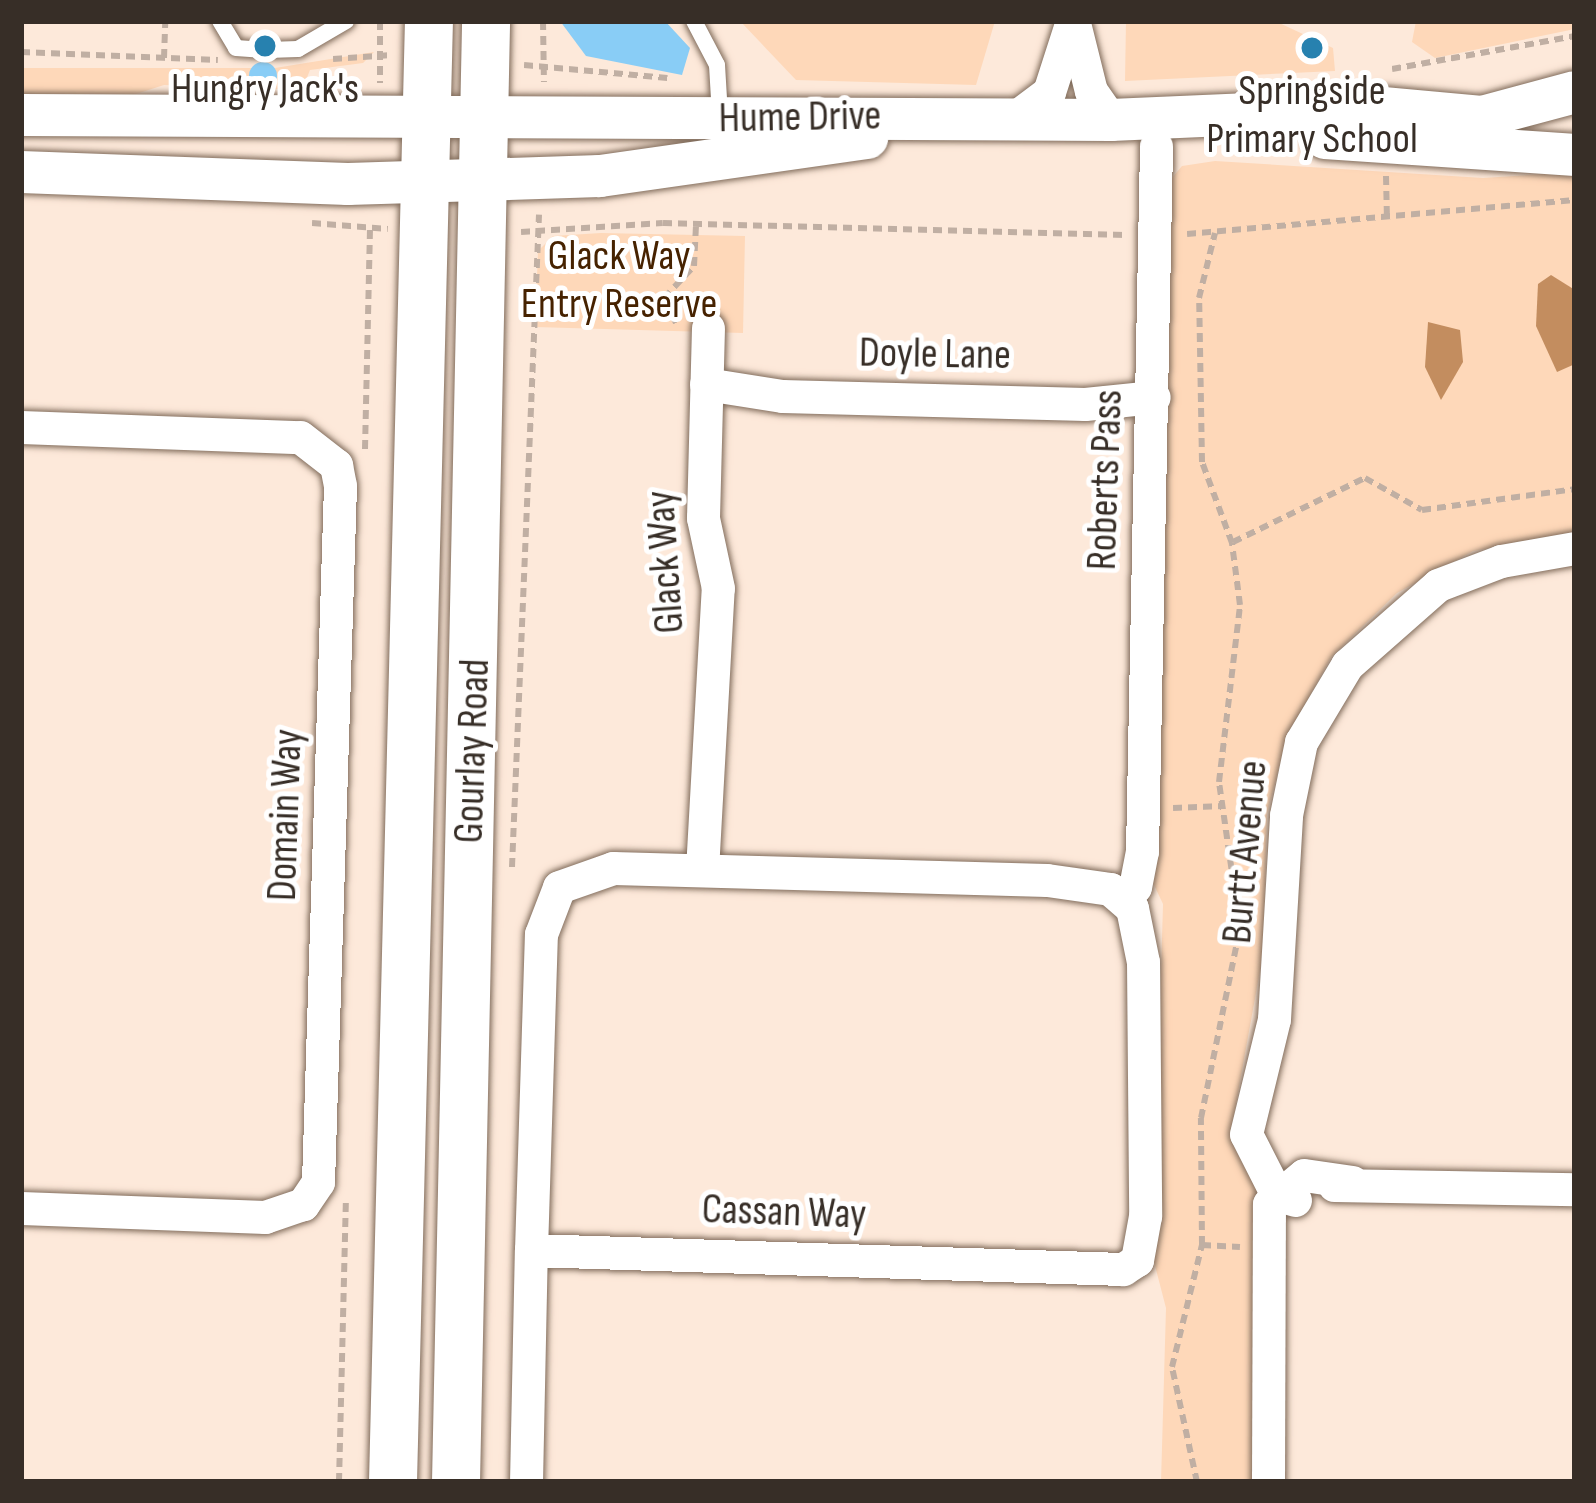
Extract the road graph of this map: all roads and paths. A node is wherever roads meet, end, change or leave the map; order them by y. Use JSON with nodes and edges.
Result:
{"nodes":[{"id":1,"x":165,"y":21,"type":"edge"},
{"id":2,"x":220,"y":21,"type":"edge"},
{"id":3,"x":346,"y":21,"type":"edge"},
{"id":4,"x":429,"y":21,"type":"edge"},
{"id":5,"x":486,"y":21,"type":"edge"},
{"id":6,"x":543,"y":21,"type":"edge"},
{"id":7,"x":694,"y":21,"type":"edge"},
{"id":8,"x":1073,"y":21,"type":"edge"},
{"id":9,"x":1575,"y":35,"type":"edge"},
{"id":10,"x":164,"y":58,"type":"dead end"},
{"id":11,"x":1382,"y":70,"type":"dead end"},
{"id":12,"x":1575,"y":92,"type":"edge"},
{"id":13,"x":542,"y":111,"type":"junction"},
{"id":14,"x":21,"y":115,"type":"edge"},
{"id":15,"x":484,"y":116,"type":"junction"},
{"id":16,"x":426,"y":118,"type":"junction"},
{"id":17,"x":1013,"y":119,"type":"junction"},
{"id":18,"x":1112,"y":120,"type":"junction"},
{"id":19,"x":720,"y":121,"type":"junction"},
{"id":20,"x":1156,"y":146,"type":"junction"},
{"id":21,"x":1575,"y":155,"type":"edge"},
{"id":22,"x":21,"y":172,"type":"edge"},
{"id":23,"x":540,"y":178,"type":"junction"},
{"id":24,"x":490,"y":179,"type":"junction"},
{"id":25,"x":425,"y":183,"type":"junction"},
{"id":26,"x":1575,"y":200,"type":"edge"},
{"id":27,"x":696,"y":224,"type":"junction"},
{"id":28,"x":538,"y":230,"type":"junction"},
{"id":29,"x":1215,"y":233,"type":"junction"},
{"id":30,"x":1158,"y":235,"type":"junction"},
{"id":31,"x":531,"y":296,"type":"junction"},
{"id":32,"x":664,"y":298,"type":"junction"},
{"id":33,"x":693,"y":327,"type":"joint"},
{"id":34,"x":706,"y":394,"type":"junction"},
{"id":35,"x":1153,"y":406,"type":"junction"},
{"id":36,"x":21,"y":427,"type":"edge"},
{"id":37,"x":1575,"y":489,"type":"edge"},
{"id":38,"x":1232,"y":543,"type":"junction"},
{"id":39,"x":1575,"y":548,"type":"edge"},
{"id":40,"x":1223,"y":806,"type":"junction"},
{"id":41,"x":1141,"y":813,"type":"junction"},
{"id":42,"x":712,"y":870,"type":"junction"},
{"id":43,"x":1126,"y":888,"type":"junction"},
{"id":44,"x":512,"y":889,"type":"dead end"},
{"id":45,"x":1575,"y":1190,"type":"edge"},
{"id":46,"x":1287,"y":1192,"type":"junction"},
{"id":47,"x":21,"y":1208,"type":"edge"},
{"id":48,"x":531,"y":1250,"type":"junction"},
{"id":49,"x":393,"y":1482,"type":"edge"},
{"id":50,"x":456,"y":1482,"type":"edge"},
{"id":51,"x":526,"y":1482,"type":"edge"},
{"id":52,"x":1197,"y":1482,"type":"edge"},
{"id":53,"x":1268,"y":1482,"type":"edge"}],
"edges":[{"from":1,"to":10,"type":"path"},
{"from":2,"to":3,"type":"lane"},
{"from":4,"to":16,"type":"main road","name":"Gourlay Road"},
{"from":5,"to":15,"type":"main road","name":"Gourlay Road"},
{"from":6,"to":13,"type":"path"},
{"from":7,"to":19,"type":"lane"},
{"from":8,"to":17,"type":"street"},
{"from":8,"to":18,"type":"street"},
{"from":9,"to":11,"type":"path"},
{"from":12,"to":18,"type":"street","name":"Hume Drive"},
{"from":13,"to":15,"type":"street","name":"Hume Drive"},
{"from":13,"to":19,"type":"street","name":"Hume Drive"},
{"from":14,"to":16,"type":"street","name":"Hume Drive"},
{"from":15,"to":16,"type":"street","name":"Hume Drive"},
{"from":15,"to":24,"type":"main road","name":"Gourlay Road"},
{"from":16,"to":25,"type":"main road","name":"Gourlay Road"},
{"from":17,"to":18,"type":"street","name":"Hume Drive"},
{"from":17,"to":19,"type":"street","name":"Hume Drive"},
{"from":20,"to":21,"type":"street","name":"Hume Drive"},
{"from":20,"to":23,"type":"street","name":"Hume Drive"},
{"from":20,"to":30,"type":"street","name":"Roberts Pass"},
{"from":22,"to":25,"type":"street","name":"Hume Drive"},
{"from":23,"to":24,"type":"street","name":"Hume Drive"},
{"from":23,"to":28,"type":"path"},
{"from":24,"to":25,"type":"street","name":"Hume Drive"},
{"from":24,"to":50,"type":"main road","name":"Gourlay Road"},
{"from":25,"to":49,"type":"main road","name":"Gourlay Road"},
{"from":26,"to":29,"type":"path"},
{"from":27,"to":28,"type":"path"},
{"from":27,"to":30,"type":"path"},
{"from":27,"to":32,"type":"path"},
{"from":28,"to":31,"type":"path"},
{"from":29,"to":30,"type":"path"},
{"from":29,"to":38,"type":"path"},
{"from":30,"to":35,"type":"street","name":"Roberts Pass"},
{"from":31,"to":32,"type":"path"},
{"from":31,"to":44,"type":"path"},
{"from":32,"to":33,"type":"path"},
{"from":33,"to":34,"type":"street","name":"Glack Way"},
{"from":34,"to":35,"type":"street","name":"Doyle Lane"},
{"from":34,"to":42,"type":"street","name":"Glack Way"},
{"from":35,"to":41,"type":"street","name":"Roberts Pass"},
{"from":36,"to":47,"type":"street","name":"Domain Way"},
{"from":37,"to":38,"type":"path"},
{"from":38,"to":40,"type":"path"},
{"from":39,"to":46,"type":"street","name":"Burtt Avenue"},
{"from":40,"to":41,"type":"path"},
{"from":40,"to":52,"type":"path"},
{"from":41,"to":43,"type":"street","name":"Roberts Pass"},
{"from":42,"to":43,"type":"street"},
{"from":42,"to":48,"type":"street"},
{"from":43,"to":48,"type":"street","name":"Cassan Way"},
{"from":45,"to":46,"type":"street"},
{"from":46,"to":53,"type":"street"},
{"from":48,"to":51,"type":"street"}]}
